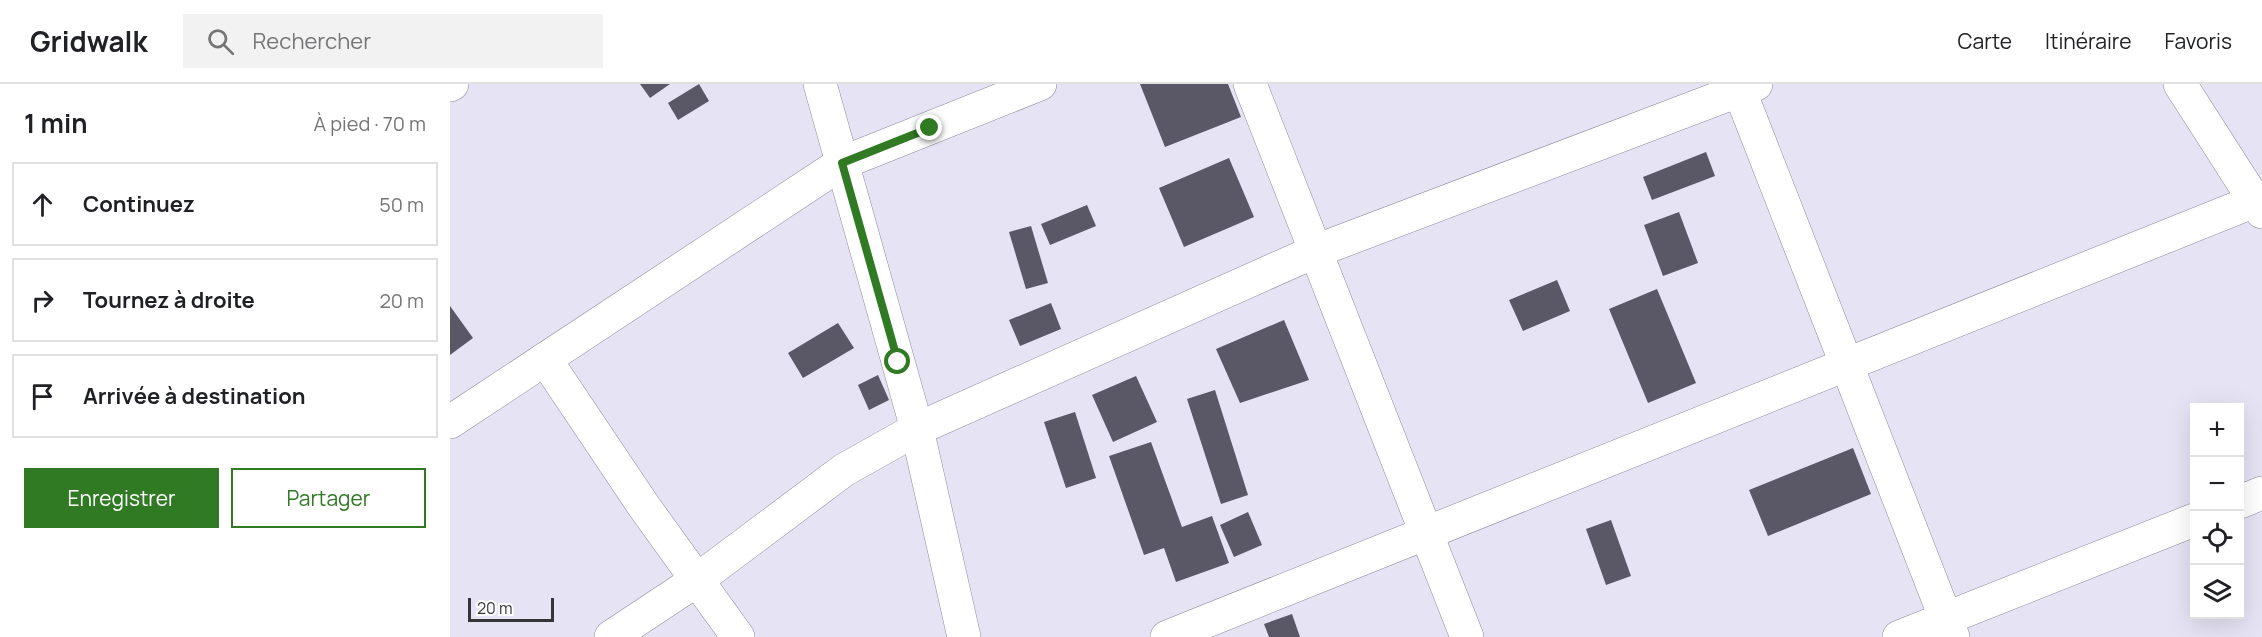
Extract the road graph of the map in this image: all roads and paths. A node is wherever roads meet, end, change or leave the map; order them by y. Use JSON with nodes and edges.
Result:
{"nodes":[{"id":1,"x":820,"y":84,"type":"edge"},
{"id":2,"x":1040,"y":84,"type":"edge"},
{"id":3,"x":1250,"y":84,"type":"edge"},
{"id":4,"x":2180,"y":84,"type":"edge"},
{"id":5,"x":1744,"y":86,"type":"edge"},
{"id":6,"x":842,"y":163,"type":"junction"},
{"id":7,"x":2260,"y":204,"type":"edge"},
{"id":8,"x":1316,"y":251,"type":"junction"},
{"id":9,"x":545,"y":359,"type":"junction"},
{"id":10,"x":1847,"y":364,"type":"junction"},
{"id":11,"x":450,"y":422,"type":"edge"},
{"id":12,"x":917,"y":429,"type":"junction"},
{"id":13,"x":2262,"y":493,"type":"edge"},
{"id":14,"x":2244,"y":500,"type":"edge"},
{"id":15,"x":2190,"y":522,"type":"edge"},
{"id":16,"x":1426,"y":533,"type":"junction"},
{"id":17,"x":697,"y":580,"type":"junction"},
{"id":18,"x":1949,"y":628,"type":"edge"},
{"id":19,"x":611,"y":637,"type":"edge"},
{"id":20,"x":738,"y":637,"type":"edge"},
{"id":21,"x":964,"y":637,"type":"edge"},
{"id":22,"x":1167,"y":637,"type":"edge"},
{"id":23,"x":1467,"y":637,"type":"edge"},
{"id":24,"x":1899,"y":637,"type":"edge"}],
"edges":[{"from":1,"to":6,"type":"street"},
{"from":2,"to":6,"type":"street"},
{"from":3,"to":8,"type":"street"},
{"from":4,"to":7,"type":"street"},
{"from":5,"to":8,"type":"street"},
{"from":5,"to":10,"type":"street"},
{"from":6,"to":9,"type":"street"},
{"from":6,"to":12,"type":"street"},
{"from":7,"to":10,"type":"street"},
{"from":8,"to":12,"type":"street"},
{"from":8,"to":16,"type":"street"},
{"from":9,"to":11,"type":"street"},
{"from":9,"to":17,"type":"street"},
{"from":10,"to":16,"type":"street"},
{"from":10,"to":18,"type":"street"},
{"from":12,"to":17,"type":"street"},
{"from":12,"to":21,"type":"street"},
{"from":13,"to":14,"type":"street"},
{"from":15,"to":18,"type":"street"},
{"from":16,"to":22,"type":"street"},
{"from":16,"to":23,"type":"street"},
{"from":17,"to":19,"type":"street"},
{"from":17,"to":20,"type":"street"},
{"from":18,"to":24,"type":"street"}]}
